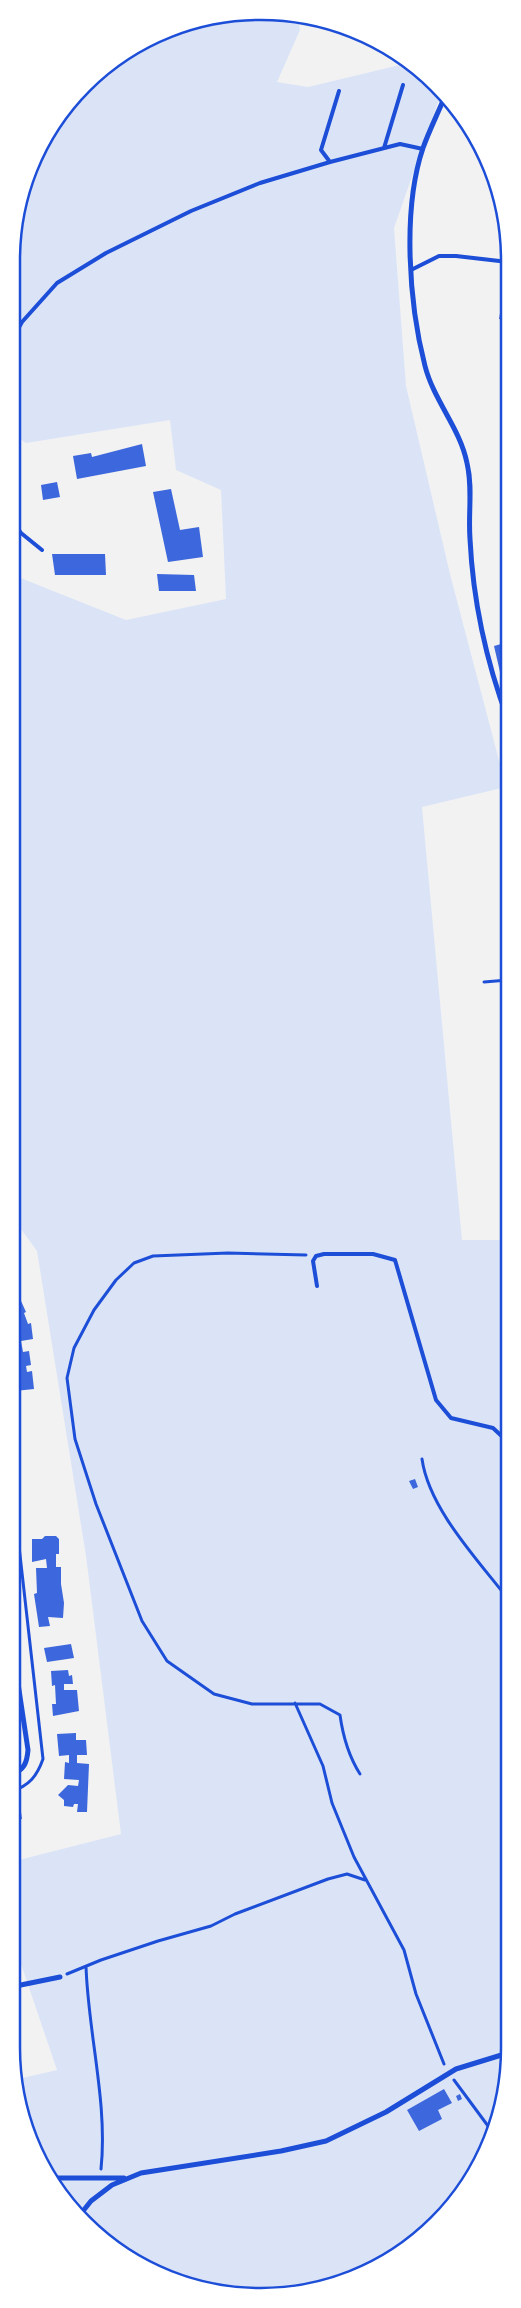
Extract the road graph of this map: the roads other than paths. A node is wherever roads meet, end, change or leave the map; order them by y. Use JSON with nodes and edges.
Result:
{"nodes":[{"id":1,"x":403,"y":85,"type":"dead end"},
{"id":2,"x":339,"y":91,"type":"dead end"},
{"id":3,"x":442,"y":103,"type":"edge"},
{"id":4,"x":384,"y":148,"type":"junction"},
{"id":5,"x":423,"y":149,"type":"junction"},
{"id":6,"x":330,"y":162,"type":"junction"},
{"id":7,"x":501,"y":261,"type":"edge"},
{"id":8,"x":411,"y":270,"type":"junction"},
{"id":9,"x":20,"y":326,"type":"edge"},
{"id":10,"x":20,"y":532,"type":"edge"},
{"id":11,"x":42,"y":550,"type":"dead end"},
{"id":12,"x":501,"y":698,"type":"edge"},
{"id":13,"x":317,"y":1286,"type":"dead end"},
{"id":14,"x":501,"y":1435,"type":"edge"},
{"id":15,"x":20,"y":1696,"type":"edge"},
{"id":16,"x":20,"y":1771,"type":"edge"},
{"id":17,"x":60,"y":1977,"type":"road end"},
{"id":18,"x":20,"y":1985,"type":"edge"},
{"id":19,"x":501,"y":2055,"type":"edge"},
{"id":20,"x":59,"y":2178,"type":"edge"},
{"id":21,"x":127,"y":2178,"type":"junction"},
{"id":22,"x":84,"y":2210,"type":"edge"}],
"edges":[{"from":1,"to":4,"type":"lane"},
{"from":2,"to":6,"type":"lane"},
{"from":3,"to":5,"type":"street"},
{"from":4,"to":5,"type":"lane"},
{"from":4,"to":6,"type":"lane"},
{"from":5,"to":8,"type":"street"},
{"from":6,"to":9,"type":"lane"},
{"from":7,"to":8,"type":"lane"},
{"from":8,"to":12,"type":"street"},
{"from":10,"to":11,"type":"lane"},
{"from":13,"to":14,"type":"lane"},
{"from":15,"to":16,"type":"street"},
{"from":17,"to":18,"type":"street"},
{"from":19,"to":21,"type":"street"},
{"from":20,"to":21,"type":"street"},
{"from":21,"to":22,"type":"street"}]}
